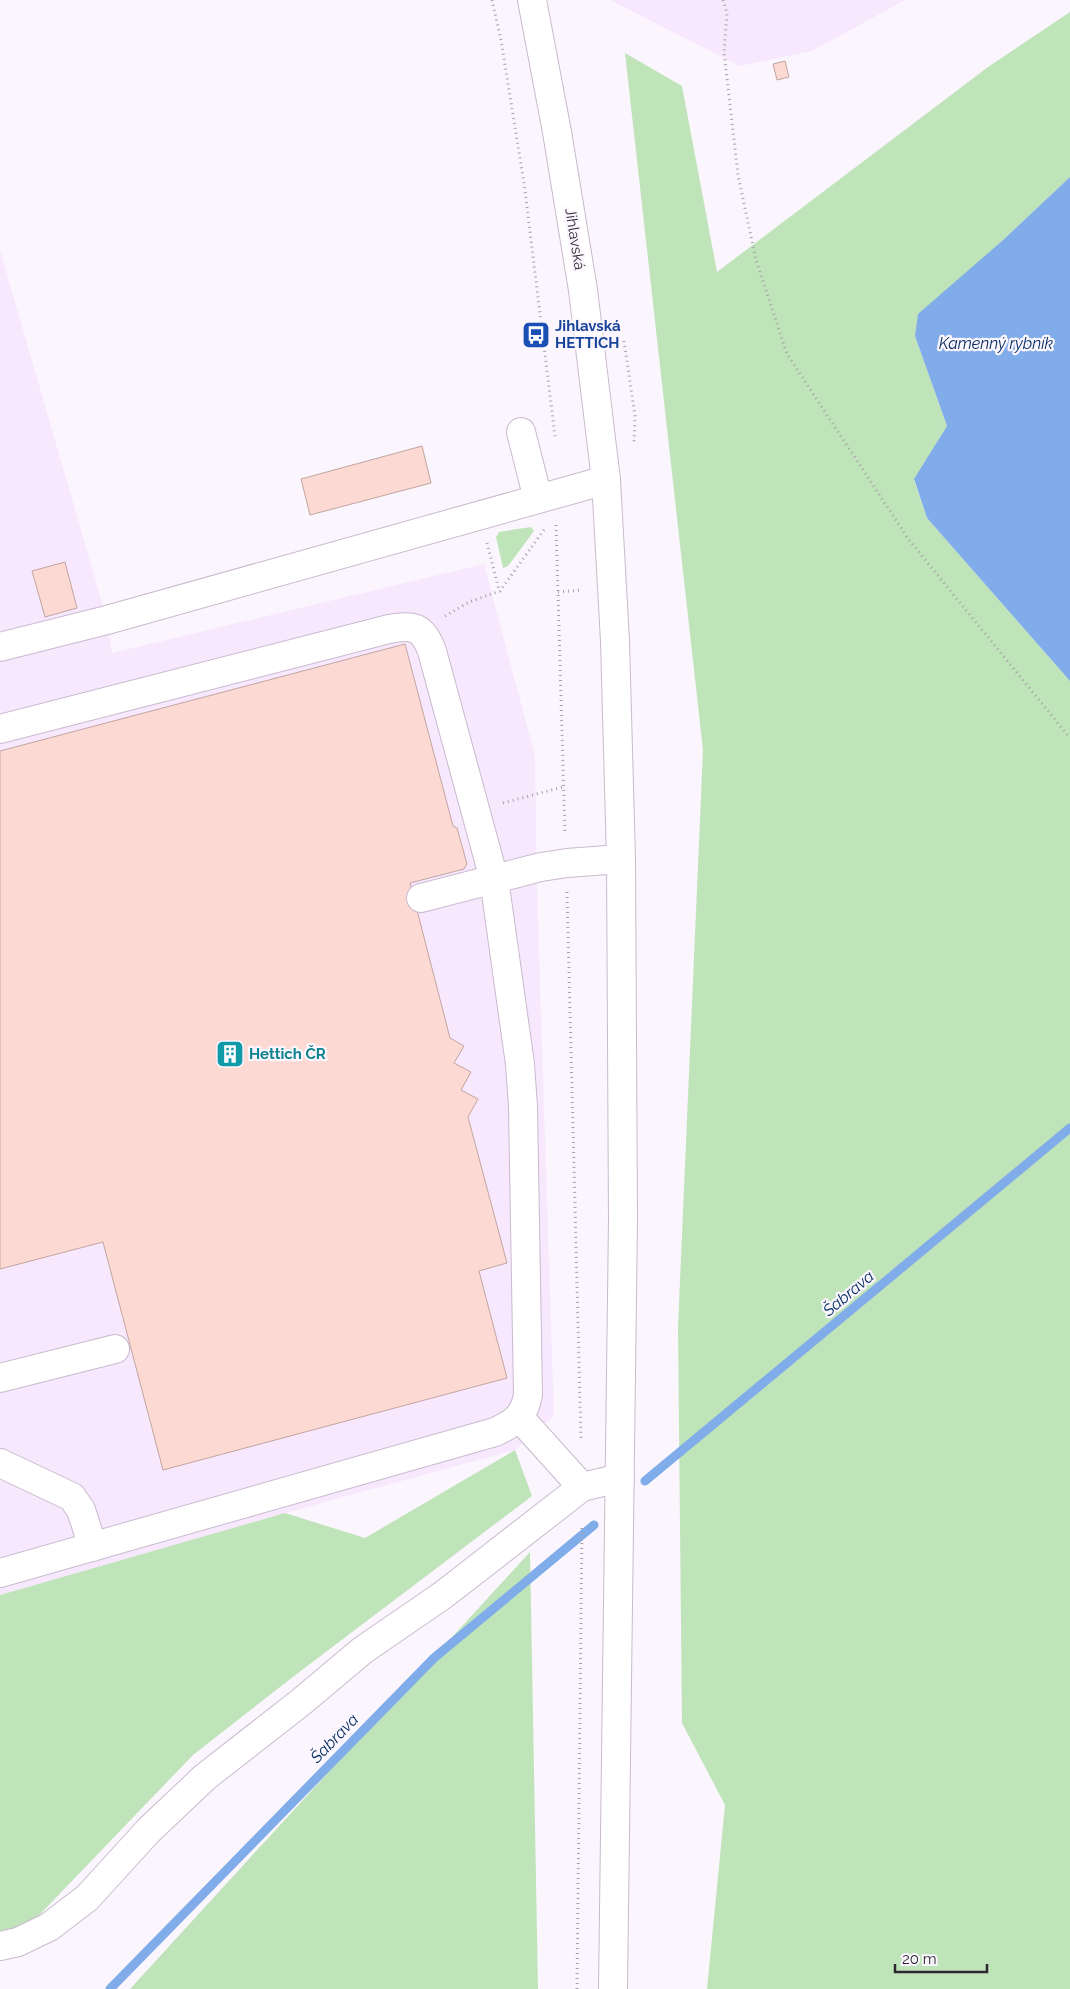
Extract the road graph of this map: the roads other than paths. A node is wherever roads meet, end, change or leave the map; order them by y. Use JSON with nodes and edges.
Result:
{"nodes":[{"id":1,"x":532,"y":0,"type":"edge"},
{"id":2,"x":521,"y":432,"type":"dead end"},
{"id":3,"x":606,"y":480,"type":"junction"},
{"id":4,"x":538,"y":499,"type":"junction"},
{"id":5,"x":0,"y":647,"type":"edge"},
{"id":6,"x":0,"y":729,"type":"edge"},
{"id":7,"x":621,"y":859,"type":"junction"},
{"id":8,"x":494,"y":879,"type":"junction"},
{"id":9,"x":421,"y":898,"type":"dead end"},
{"id":10,"x":115,"y":1349,"type":"dead end"},
{"id":11,"x":0,"y":1378,"type":"edge"},
{"id":12,"x":519,"y":1417,"type":"junction"},
{"id":13,"x":0,"y":1463,"type":"edge"},
{"id":14,"x":620,"y":1478,"type":"junction"},
{"id":15,"x":582,"y":1499,"type":"junction"},
{"id":16,"x":93,"y":1547,"type":"junction"},
{"id":17,"x":0,"y":1573,"type":"edge"},
{"id":18,"x":0,"y":1946,"type":"edge"},
{"id":19,"x":613,"y":1989,"type":"edge"}],
"edges":[{"from":1,"to":3,"type":"main road","name":"Jihlavská"},
{"from":2,"to":4,"type":"main road"},
{"from":3,"to":4,"type":"main road"},
{"from":3,"to":7,"type":"main road","name":"Jihlavská"},
{"from":4,"to":5,"type":"main road"},
{"from":6,"to":8,"type":"main road"},
{"from":7,"to":8,"type":"main road"},
{"from":7,"to":14,"type":"main road","name":"Jihlavská"},
{"from":8,"to":9,"type":"main road"},
{"from":8,"to":12,"type":"main road"},
{"from":10,"to":11,"type":"main road"},
{"from":12,"to":15,"type":"main road"},
{"from":12,"to":16,"type":"main road"},
{"from":13,"to":16,"type":"main road"},
{"from":14,"to":15,"type":"main road"},
{"from":14,"to":19,"type":"main road","name":"Jihlavská"},
{"from":15,"to":18,"type":"main road"},
{"from":16,"to":17,"type":"main road"}]}
